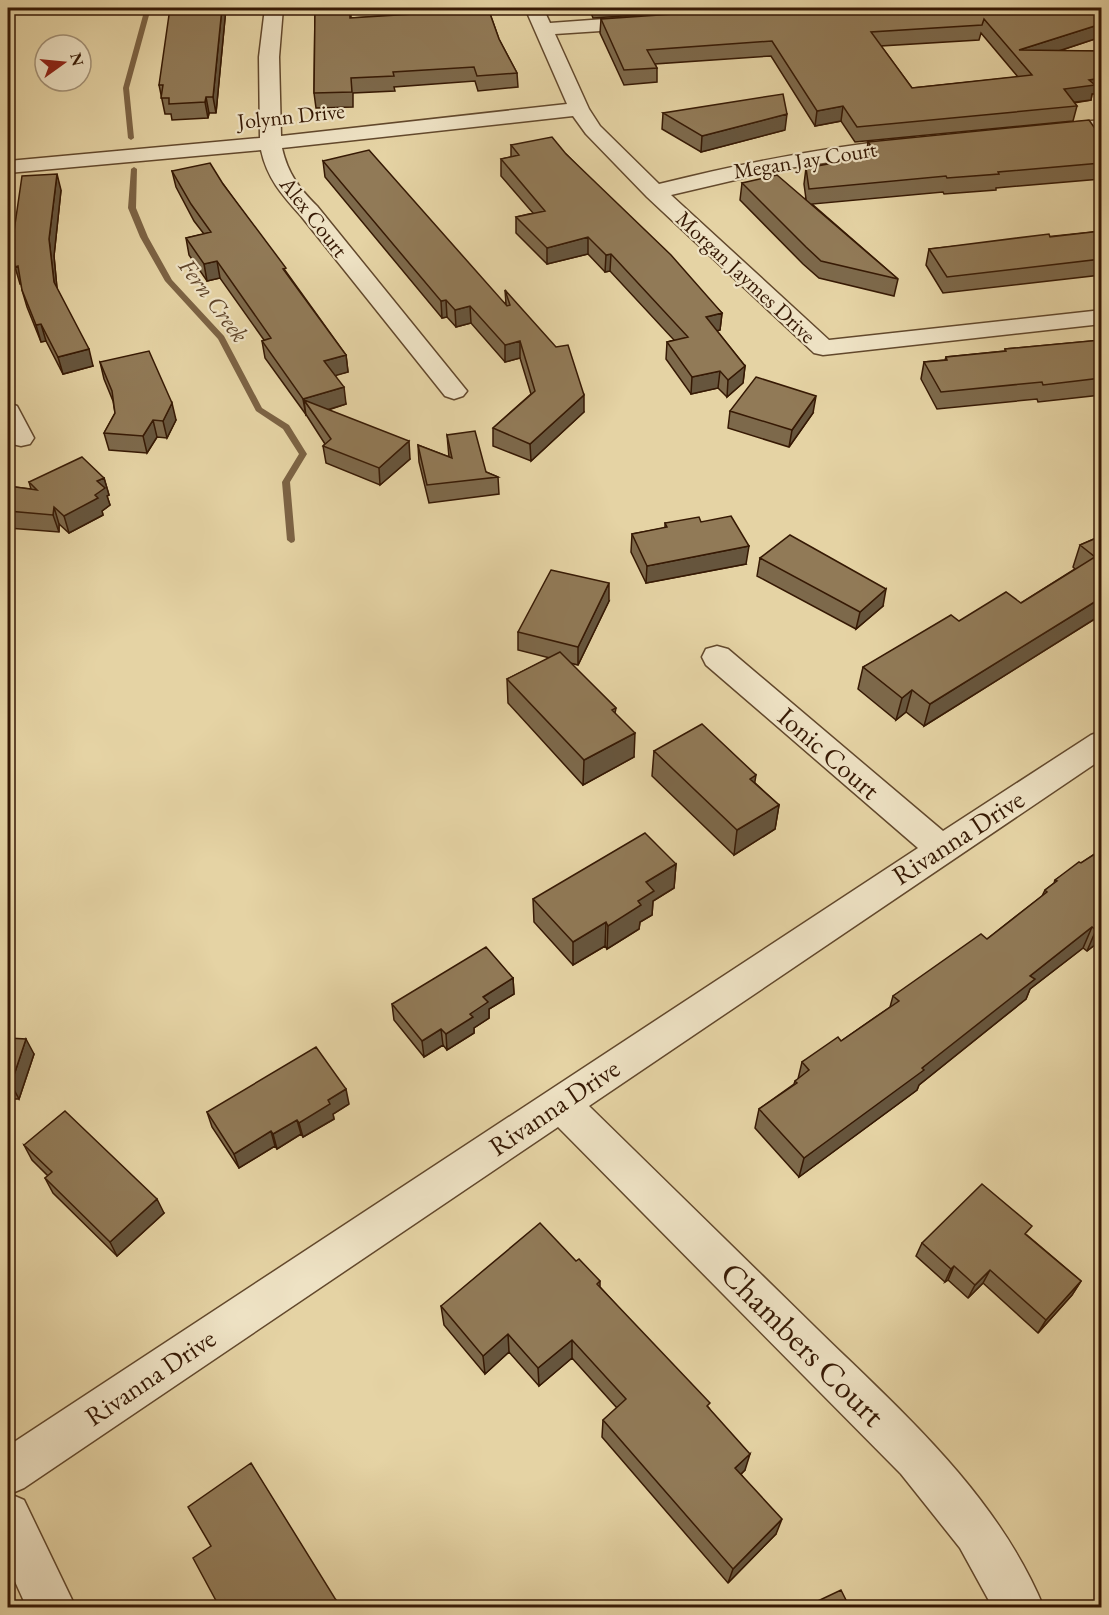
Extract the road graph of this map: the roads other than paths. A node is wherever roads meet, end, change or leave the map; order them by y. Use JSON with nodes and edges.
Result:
{"nodes":[{"id":1,"x":274,"y":8,"type":"edge"},
{"id":2,"x":534,"y":8,"type":"edge"},
{"id":3,"x":663,"y":21,"type":"edge"},
{"id":4,"x":543,"y":29,"type":"junction"},
{"id":5,"x":579,"y":109,"type":"junction"},
{"id":6,"x":1101,"y":126,"type":"edge"},
{"id":7,"x":1030,"y":133,"type":"edge"},
{"id":8,"x":935,"y":142,"type":"edge"},
{"id":9,"x":272,"y":143,"type":"junction"},
{"id":10,"x":8,"y":167,"type":"edge"},
{"id":11,"x":655,"y":192,"type":"junction"},
{"id":12,"x":1101,"y":317,"type":"edge"},
{"id":13,"x":454,"y":391,"type":"dead end"},
{"id":14,"x":8,"y":411,"type":"edge"},
{"id":15,"x":21,"y":438,"type":"dead end"},
{"id":16,"x":717,"y":657,"type":"dead end"},
{"id":17,"x":1101,"y":743,"type":"edge"},
{"id":18,"x":940,"y":848,"type":"junction"},
{"id":19,"x":560,"y":1103,"type":"junction"},
{"id":20,"x":8,"y":1472,"type":"edge"},
{"id":21,"x":8,"y":1516,"type":"edge"},
{"id":22,"x":52,"y":1608,"type":"edge"},
{"id":23,"x":1020,"y":1608,"type":"edge"}],
"edges":[{"from":1,"to":9,"type":"street","name":"Alex Court"},
{"from":2,"to":4,"type":"street","name":"Morgan Jaymes Drive"},
{"from":3,"to":4,"type":"street"},
{"from":4,"to":5,"type":"street","name":"Morgan Jaymes Drive"},
{"from":5,"to":9,"type":"street","name":"Jolynn Drive"},
{"from":5,"to":11,"type":"street","name":"Morgan Jaymes Drive"},
{"from":6,"to":7,"type":"street"},
{"from":8,"to":11,"type":"street","name":"Megan Jay Court"},
{"from":9,"to":10,"type":"street","name":"Jolynn Drive"},
{"from":9,"to":13,"type":"street","name":"Alex Court"},
{"from":11,"to":12,"type":"street","name":"Morgan Jaymes Drive"},
{"from":14,"to":15,"type":"street"},
{"from":16,"to":18,"type":"street","name":"Ionic Court"},
{"from":17,"to":18,"type":"street","name":"Rivanna Drive"},
{"from":18,"to":19,"type":"street","name":"Rivanna Drive"},
{"from":19,"to":20,"type":"street","name":"Rivanna Drive"},
{"from":19,"to":23,"type":"street","name":"Chambers Court"},
{"from":21,"to":22,"type":"street"}]}
